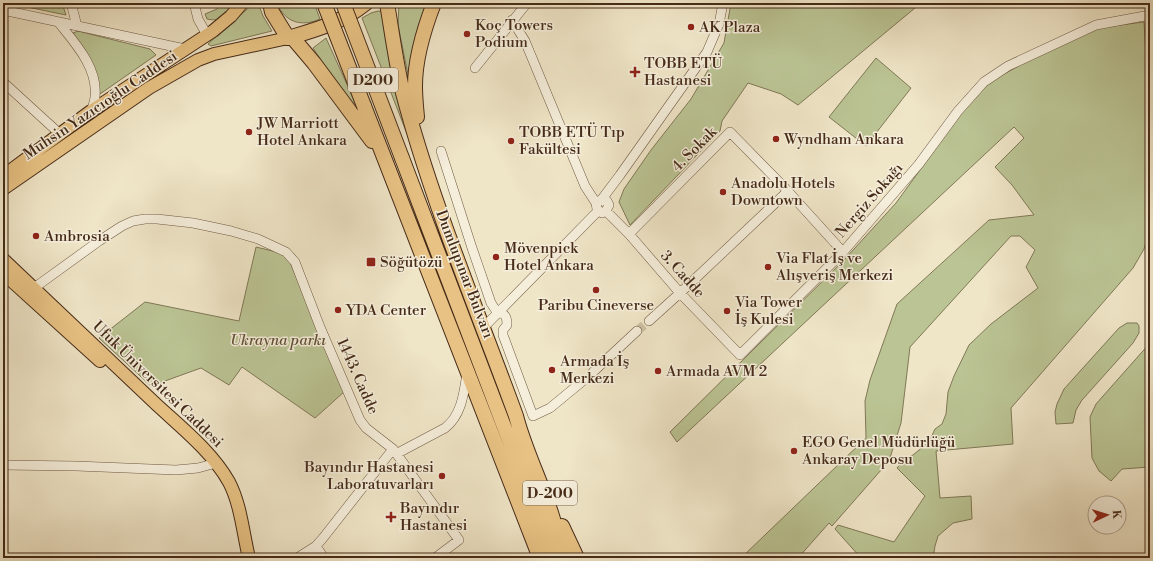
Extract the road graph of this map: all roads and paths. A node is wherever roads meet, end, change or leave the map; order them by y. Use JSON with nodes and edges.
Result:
{"nodes":[{"id":1,"x":71,"y":3,"type":"edge"},
{"id":2,"x":194,"y":3,"type":"edge"},
{"id":3,"x":242,"y":3,"type":"edge"},
{"id":4,"x":270,"y":3,"type":"edge"},
{"id":5,"x":324,"y":3,"type":"edge"},
{"id":6,"x":343,"y":3,"type":"edge"},
{"id":7,"x":366,"y":3,"type":"edge"},
{"id":8,"x":387,"y":3,"type":"edge"},
{"id":9,"x":434,"y":3,"type":"edge"},
{"id":10,"x":527,"y":3,"type":"edge"},
{"id":11,"x":723,"y":3,"type":"edge"},
{"id":12,"x":3,"y":10,"type":"edge"},
{"id":13,"x":1150,"y":15,"type":"edge"},
{"id":14,"x":512,"y":20,"type":"junction"},
{"id":15,"x":59,"y":23,"type":"junction"},
{"id":16,"x":77,"y":26,"type":"junction"},
{"id":17,"x":206,"y":35,"type":"junction"},
{"id":18,"x":290,"y":37,"type":"junction"},
{"id":19,"x":185,"y":48,"type":"junction"},
{"id":20,"x":475,"y":68,"type":"dead end"},
{"id":21,"x":3,"y":82,"type":"edge"},
{"id":22,"x":91,"y":111,"type":"junction"},
{"id":23,"x":60,"y":134,"type":"junction"},
{"id":24,"x":419,"y":148,"type":"junction"},
{"id":25,"x":441,"y":151,"type":"dead end"},
{"id":26,"x":383,"y":156,"type":"junction"},
{"id":27,"x":402,"y":158,"type":"junction"},
{"id":28,"x":3,"y":176,"type":"edge"},
{"id":29,"x":3,"y":189,"type":"edge"},
{"id":30,"x":788,"y":191,"type":"junction"},
{"id":31,"x":602,"y":205,"type":"junction"},
{"id":32,"x":629,"y":234,"type":"junction"},
{"id":33,"x":844,"y":252,"type":"junction"},
{"id":34,"x":3,"y":259,"type":"edge"},
{"id":35,"x":3,"y":273,"type":"edge"},
{"id":36,"x":464,"y":279,"type":"junction"},
{"id":37,"x":30,"y":291,"type":"junction"},
{"id":38,"x":680,"y":293,"type":"junction"},
{"id":39,"x":500,"y":311,"type":"junction"},
{"id":40,"x":649,"y":321,"type":"tunnel mouth"},
{"id":41,"x":484,"y":327,"type":"junction"},
{"id":42,"x":637,"y":331,"type":"tunnel mouth"},
{"id":43,"x":740,"y":354,"type":"joint"},
{"id":44,"x":467,"y":372,"type":"junction"},
{"id":45,"x":593,"y":372,"type":"dead end"},
{"id":46,"x":584,"y":380,"type":"dead end"},
{"id":47,"x":520,"y":430,"type":"junction"},
{"id":48,"x":394,"y":452,"type":"junction"},
{"id":49,"x":212,"y":464,"type":"junction"},
{"id":50,"x":3,"y":465,"type":"edge"},
{"id":51,"x":520,"y":507,"type":"junction"},
{"id":52,"x":316,"y":546,"type":"junction"},
{"id":53,"x":241,"y":558,"type":"edge"},
{"id":54,"x":249,"y":558,"type":"edge"},
{"id":55,"x":297,"y":558,"type":"edge"},
{"id":56,"x":324,"y":558,"type":"edge"},
{"id":57,"x":435,"y":558,"type":"edge"},
{"id":58,"x":528,"y":558,"type":"edge"},
{"id":59,"x":540,"y":558,"type":"edge"},
{"id":60,"x":554,"y":558,"type":"edge"},
{"id":61,"x":561,"y":558,"type":"edge"},
{"id":62,"x":577,"y":558,"type":"edge"}],
"edges":[{"from":1,"to":16,"type":"street"},
{"from":2,"to":17,"type":"street"},
{"from":3,"to":17,"type":"main road","name":"Muhsin Yazıcıoğlu Caddesi"},
{"from":4,"to":18,"type":"highway"},
{"from":5,"to":26,"type":"highway","bridge":true},
{"from":6,"to":27,"type":"highway","name":"Dumlupınar Bulvarı","number":"D200","bridge":true},
{"from":7,"to":18,"type":"highway"},
{"from":8,"to":24,"type":"highway"},
{"from":9,"to":24,"type":"highway"},
{"from":10,"to":14,"type":"street"},
{"from":11,"to":31,"type":"street"},
{"from":12,"to":15,"type":"street"},
{"from":13,"to":33,"type":"street","name":"Nergiz Sokağı"},
{"from":14,"to":20,"type":"street"},
{"from":14,"to":31,"type":"street","name":"3. Cadde"},
{"from":15,"to":16,"type":"street"},
{"from":15,"to":22,"type":"street"},
{"from":16,"to":19,"type":"street"},
{"from":17,"to":19,"type":"main road","name":"Muhsin Yazıcıoğlu Caddesi"},
{"from":18,"to":26,"type":"highway"},
{"from":18,"to":29,"type":"main road","name":"Muhsin Yazıcıoğlu Caddesi"},
{"from":19,"to":22,"type":"main road","name":"Muhsin Yazıcıoğlu Caddesi"},
{"from":21,"to":23,"type":"street"},
{"from":22,"to":23,"type":"main road","name":"Muhsin Yazıcıoğlu Caddesi"},
{"from":23,"to":28,"type":"main road","name":"Muhsin Yazıcıoğlu Caddesi"},
{"from":24,"to":36,"type":"highway"},
{"from":25,"to":39,"type":"street"},
{"from":26,"to":44,"type":"highway"},
{"from":27,"to":36,"type":"highway"},
{"from":27,"to":60,"type":"highway","name":"Dumlupınar Bulvarı"},
{"from":30,"to":32,"type":"street","name":"4. Sokak"},
{"from":30,"to":33,"type":"street","name":"4. Sokak"},
{"from":30,"to":38,"type":"street"},
{"from":31,"to":32,"type":"street","name":"3. Cadde"},
{"from":31,"to":39,"type":"street"},
{"from":32,"to":38,"type":"street","name":"3. Cadde"},
{"from":33,"to":43,"type":"street","name":"Nergiz Sokağı"},
{"from":34,"to":37,"type":"main road","name":"Ufuk Üniversitesi Caddesi"},
{"from":35,"to":37,"type":"main road","name":"Ufuk Üniversitesi Caddesi"},
{"from":36,"to":41,"type":"highway"},
{"from":37,"to":48,"type":"street","name":"1443. Cadde"},
{"from":37,"to":49,"type":"main road","name":"Ufuk Üniversitesi Caddesi"},
{"from":38,"to":40,"type":"street"},
{"from":38,"to":43,"type":"street","name":"3. Cadde"},
{"from":39,"to":41,"type":"street"},
{"from":39,"to":46,"type":"street"},
{"from":41,"to":47,"type":"highway"},
{"from":42,"to":45,"type":"street"},
{"from":44,"to":48,"type":"street"},
{"from":44,"to":51,"type":"highway"},
{"from":47,"to":61,"type":"highway"},
{"from":47,"to":62,"type":"highway","number":"D-200"},
{"from":48,"to":52,"type":"street"},
{"from":48,"to":57,"type":"street","name":"1443. Cadde"},
{"from":49,"to":50,"type":"street"},
{"from":49,"to":53,"type":"main road","name":"Ufuk Üniversitesi Caddesi"},
{"from":49,"to":54,"type":"main road","name":"Ufuk Üniversitesi Caddesi"},
{"from":51,"to":58,"type":"highway"},
{"from":51,"to":59,"type":"highway"},
{"from":52,"to":55,"type":"street"},
{"from":52,"to":56,"type":"street"}]}
